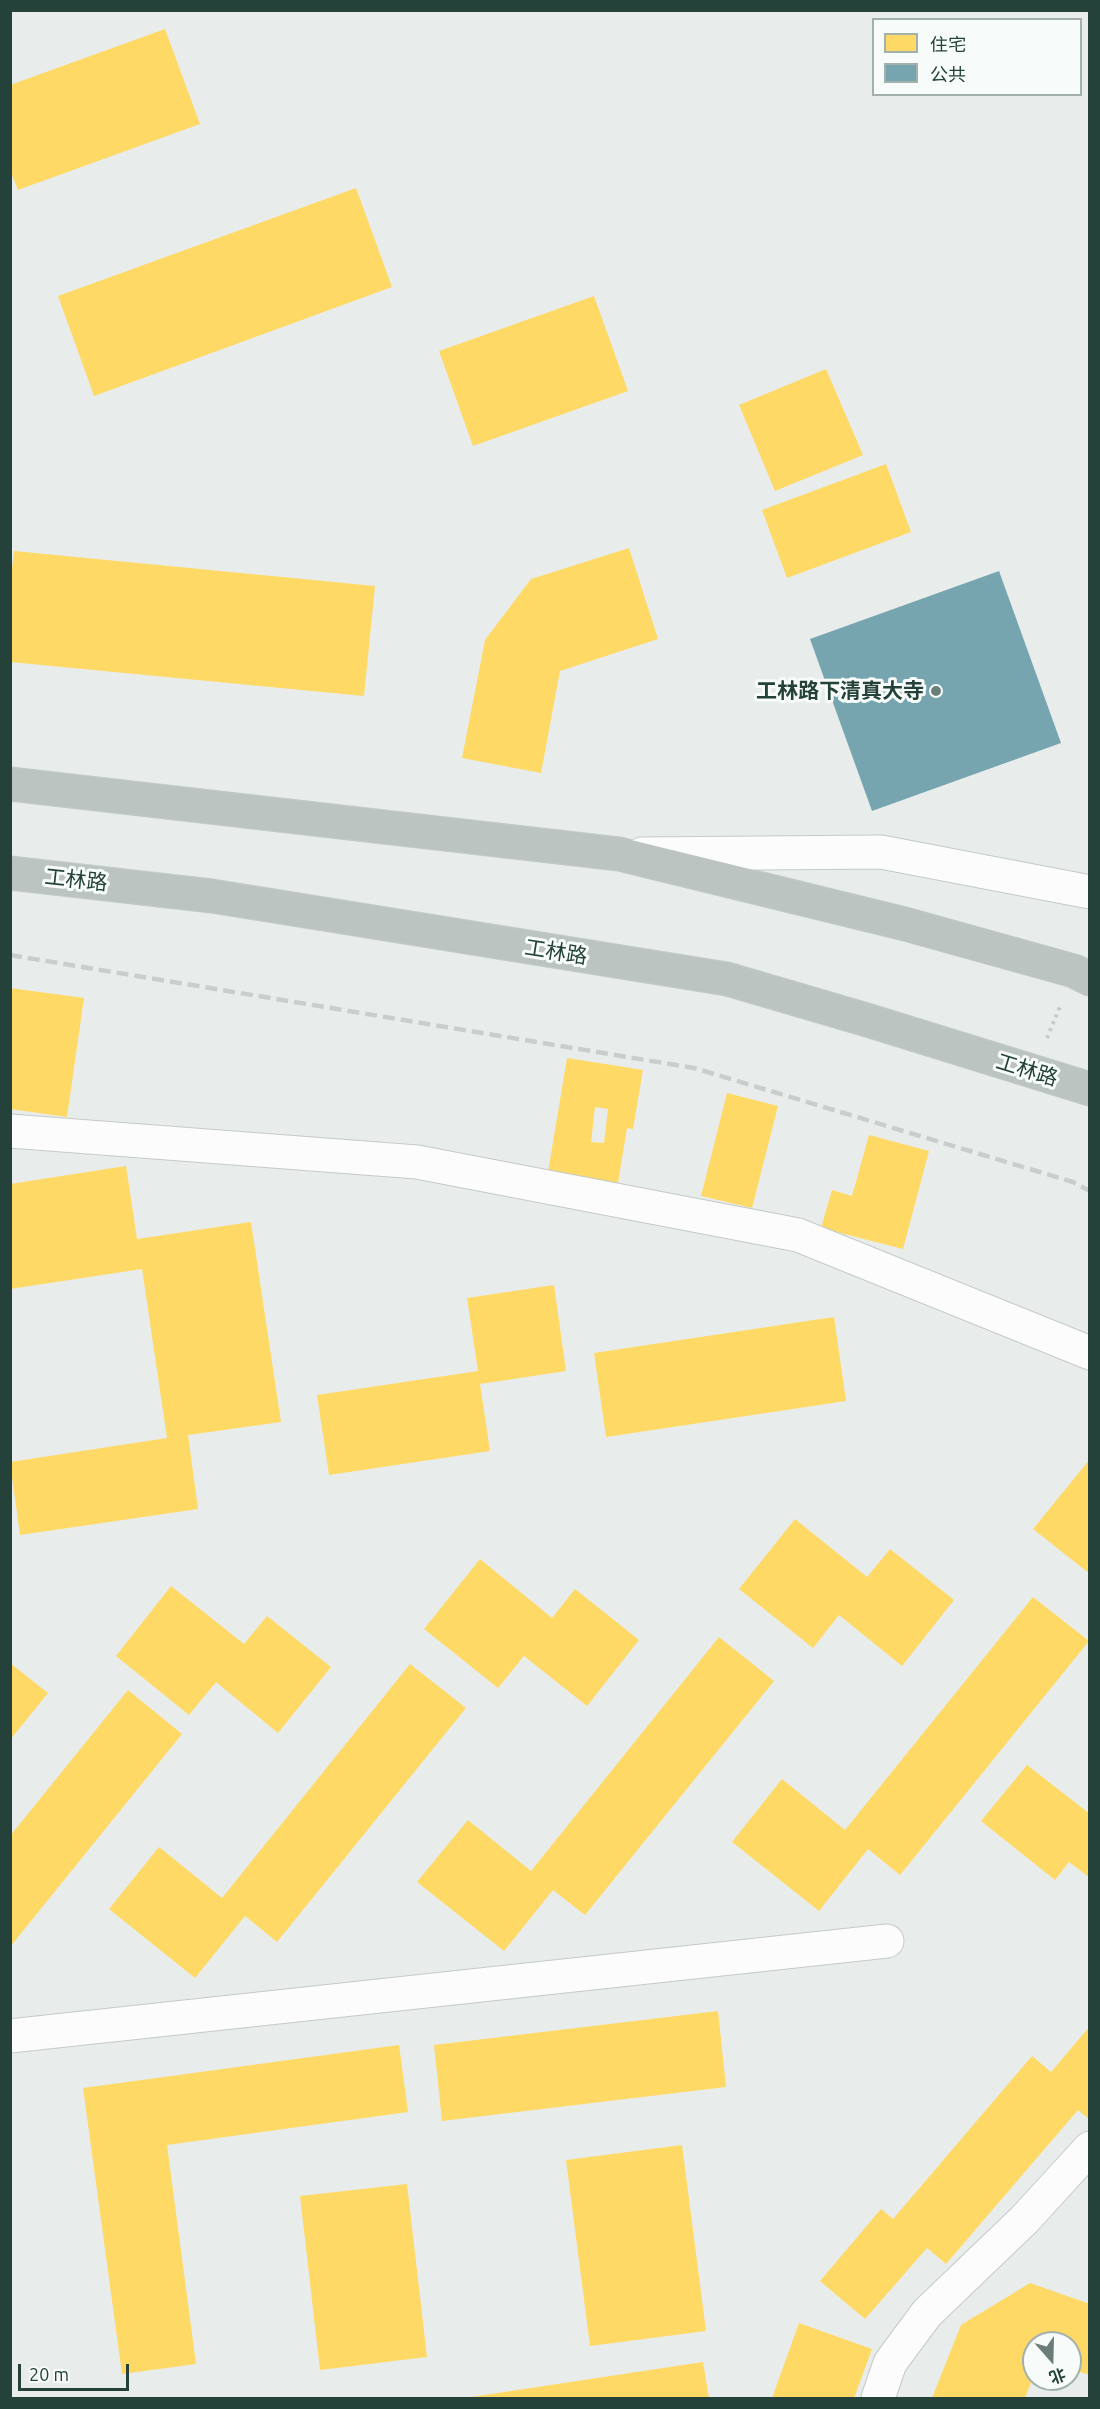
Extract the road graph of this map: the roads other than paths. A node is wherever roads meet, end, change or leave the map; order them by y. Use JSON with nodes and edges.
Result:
{"nodes":[{"id":1,"x":10,"y":784,"type":"edge"},
{"id":2,"x":619,"y":854,"type":"junction"},
{"id":3,"x":10,"y":873,"type":"edge"},
{"id":4,"x":1089,"y":892,"type":"edge"},
{"id":5,"x":1082,"y":975,"type":"edge"},
{"id":6,"x":1089,"y":1089,"type":"edge"},
{"id":7,"x":10,"y":1131,"type":"edge"},
{"id":8,"x":1089,"y":1353,"type":"edge"},
{"id":9,"x":887,"y":1941,"type":"dead end"},
{"id":10,"x":10,"y":2036,"type":"edge"},
{"id":11,"x":1089,"y":2148,"type":"edge"},
{"id":12,"x":878,"y":2398,"type":"edge"}],
"edges":[{"from":1,"to":2,"type":"highway"},
{"from":2,"to":4,"type":"street"},
{"from":2,"to":5,"type":"highway"},
{"from":3,"to":6,"type":"highway","name":"工林路"},
{"from":7,"to":8,"type":"street"},
{"from":9,"to":10,"type":"street"},
{"from":11,"to":12,"type":"street"}]}
